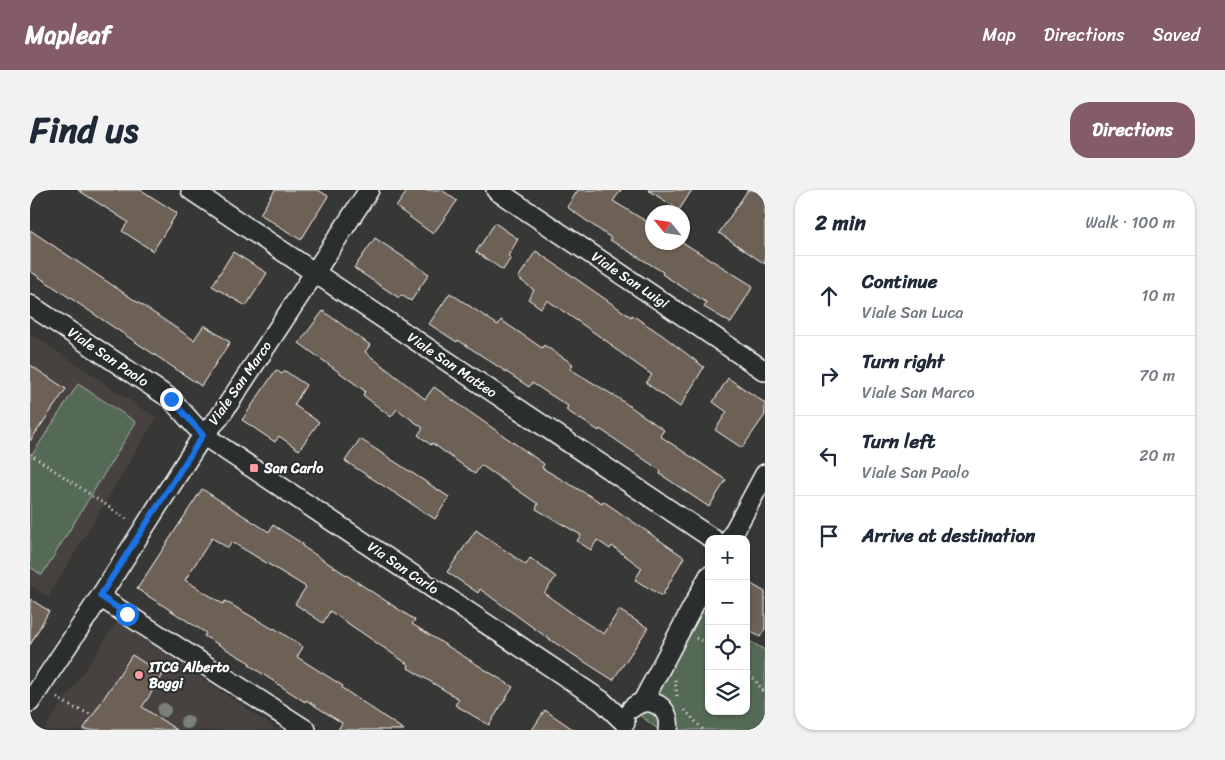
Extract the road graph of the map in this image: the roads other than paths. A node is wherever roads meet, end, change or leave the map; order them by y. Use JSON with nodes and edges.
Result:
{"nodes":[{"id":1,"x":191,"y":190,"type":"edge"},
{"id":2,"x":369,"y":190,"type":"edge"},
{"id":3,"x":496,"y":190,"type":"edge"},
{"id":4,"x":314,"y":273,"type":"junction"},
{"id":5,"x":30,"y":305,"type":"edge"},
{"id":6,"x":765,"y":371,"type":"edge"},
{"id":7,"x":203,"y":435,"type":"junction"},
{"id":8,"x":765,"y":474,"type":"edge"},
{"id":9,"x":707,"y":535,"type":"edge"},
{"id":10,"x":732,"y":535,"type":"edge"},
{"id":11,"x":707,"y":580,"type":"edge"},
{"id":12,"x":100,"y":596,"type":"junction"},
{"id":13,"x":667,"y":654,"type":"junction"},
{"id":14,"x":602,"y":701,"type":"junction"},
{"id":15,"x":30,"y":702,"type":"edge"},
{"id":16,"x":638,"y":704,"type":"junction"},
{"id":17,"x":660,"y":706,"type":"junction"},
{"id":18,"x":626,"y":726,"type":"edge"},
{"id":19,"x":672,"y":728,"type":"edge"},
{"id":20,"x":306,"y":730,"type":"edge"}],
"edges":[{"from":1,"to":4,"type":"street","name":"Viale San Matteo"},
{"from":2,"to":4,"type":"street","name":"Viale San Marco"},
{"from":3,"to":6,"type":"street","name":"Viale San Luigi"},
{"from":4,"to":7,"type":"street","name":"Viale San Marco"},
{"from":4,"to":9,"type":"street","name":"Viale San Matteo"},
{"from":5,"to":7,"type":"street","name":"Viale San Paolo"},
{"from":7,"to":12,"type":"street","name":"Viale San Marco"},
{"from":7,"to":14,"type":"street","name":"Via San Carlo"},
{"from":8,"to":10,"type":"street"},
{"from":11,"to":13,"type":"street"},
{"from":12,"to":15,"type":"street","name":"Viale San Marco"},
{"from":12,"to":20,"type":"street"},
{"from":13,"to":16,"type":"street"},
{"from":13,"to":17,"type":"street"},
{"from":14,"to":16,"type":"street","name":"Via San Carlo"},
{"from":14,"to":18,"type":"street","name":"Via San Carlo"},
{"from":16,"to":17,"type":"street","name":"Via San Carlo"},
{"from":16,"to":18,"type":"street"},
{"from":17,"to":19,"type":"street"}]}
